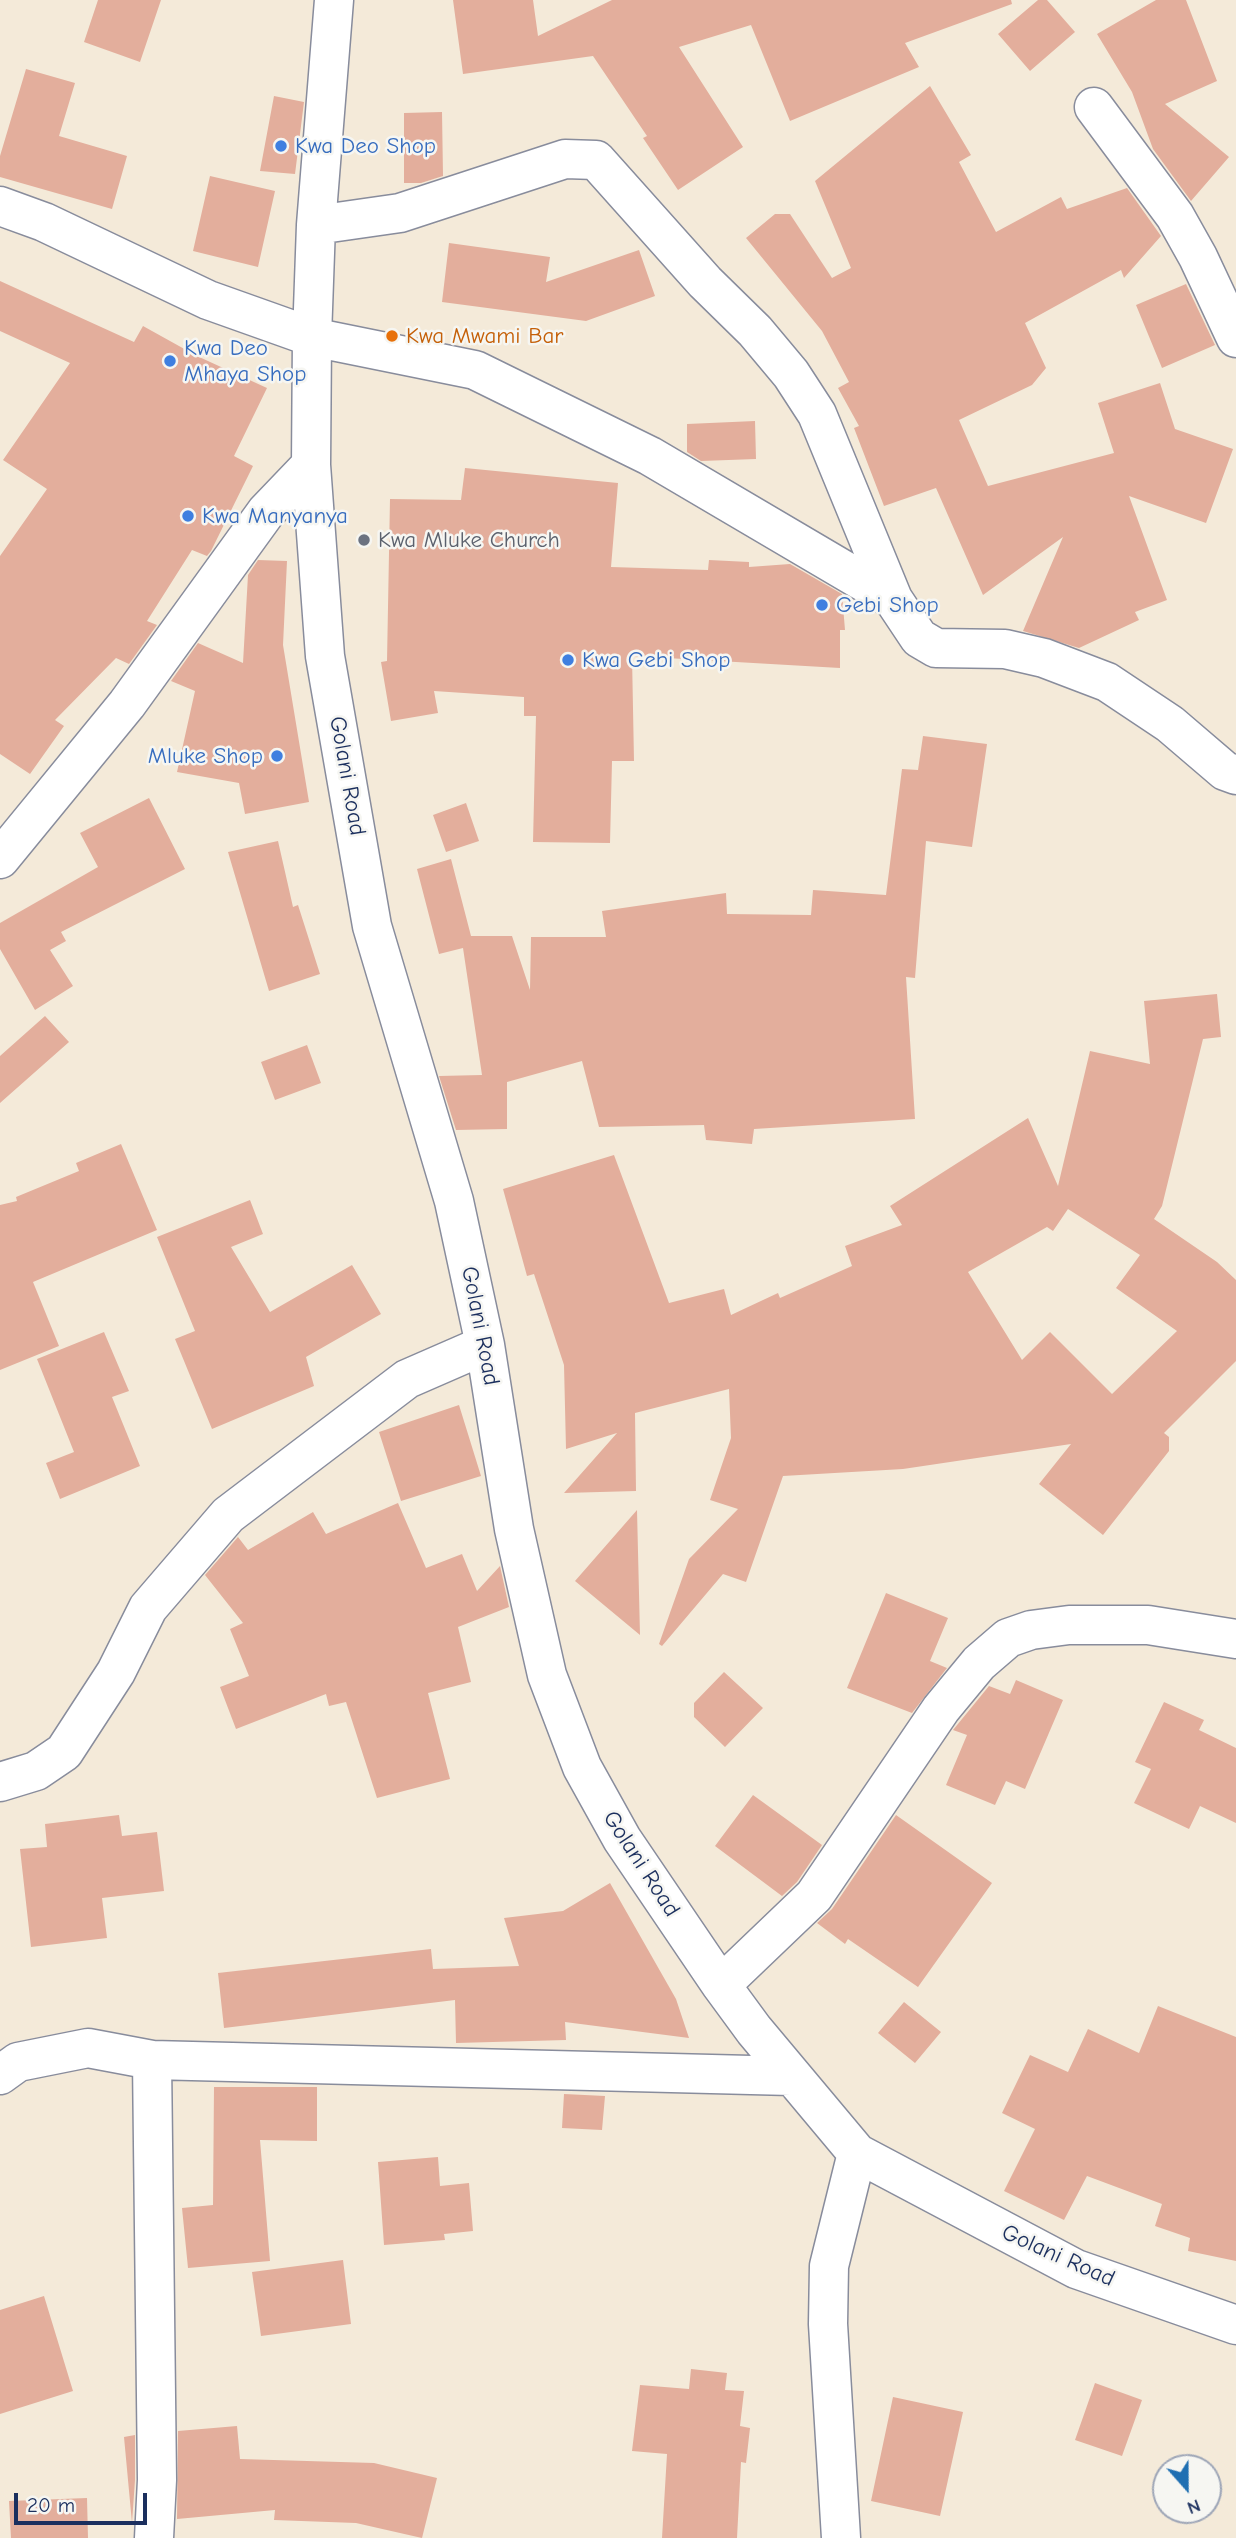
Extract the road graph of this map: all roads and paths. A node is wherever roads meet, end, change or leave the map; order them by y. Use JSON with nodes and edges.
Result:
{"nodes":[{"id":1,"x":334,"y":0,"type":"edge"},
{"id":2,"x":1094,"y":107,"type":"dead end"},
{"id":3,"x":0,"y":206,"type":"edge"},
{"id":4,"x":316,"y":225,"type":"junction"},
{"id":5,"x":312,"y":337,"type":"junction"},
{"id":6,"x":1236,"y":338,"type":"edge"},
{"id":7,"x":311,"y":465,"type":"junction"},
{"id":8,"x":893,"y":599,"type":"junction"},
{"id":9,"x":1236,"y":775,"type":"edge"},
{"id":10,"x":0,"y":859,"type":"edge"},
{"id":11,"x":485,"y":1345,"type":"junction"},
{"id":12,"x":1236,"y":1639,"type":"edge"},
{"id":13,"x":0,"y":1782,"type":"edge"},
{"id":14,"x":721,"y":1985,"type":"junction"},
{"id":15,"x":6,"y":2060,"type":"edge"},
{"id":16,"x":152,"y":2060,"type":"junction"},
{"id":17,"x":791,"y":2076,"type":"junction"},
{"id":18,"x":857,"y":2153,"type":"junction"},
{"id":19,"x":1236,"y":2325,"type":"edge"},
{"id":20,"x":154,"y":2538,"type":"edge"},
{"id":21,"x":841,"y":2538,"type":"edge"}],
"edges":[{"from":1,"to":4,"type":"street","name":"Golani Road"},
{"from":2,"to":6,"type":"street"},
{"from":3,"to":5,"type":"street"},
{"from":4,"to":5,"type":"street","name":"Golani Road"},
{"from":4,"to":8,"type":"street"},
{"from":5,"to":7,"type":"street","name":"Golani Road"},
{"from":5,"to":8,"type":"street"},
{"from":7,"to":10,"type":"street"},
{"from":7,"to":11,"type":"street","name":"Golani Road"},
{"from":8,"to":9,"type":"street"},
{"from":11,"to":13,"type":"street"},
{"from":11,"to":14,"type":"street","name":"Golani Road"},
{"from":12,"to":14,"type":"street"},
{"from":14,"to":17,"type":"street","name":"Golani Road"},
{"from":15,"to":16,"type":"street"},
{"from":16,"to":17,"type":"street"},
{"from":16,"to":20,"type":"street"},
{"from":17,"to":18,"type":"street","name":"Golani Road"},
{"from":18,"to":19,"type":"street","name":"Golani Road"},
{"from":18,"to":21,"type":"street"}]}
